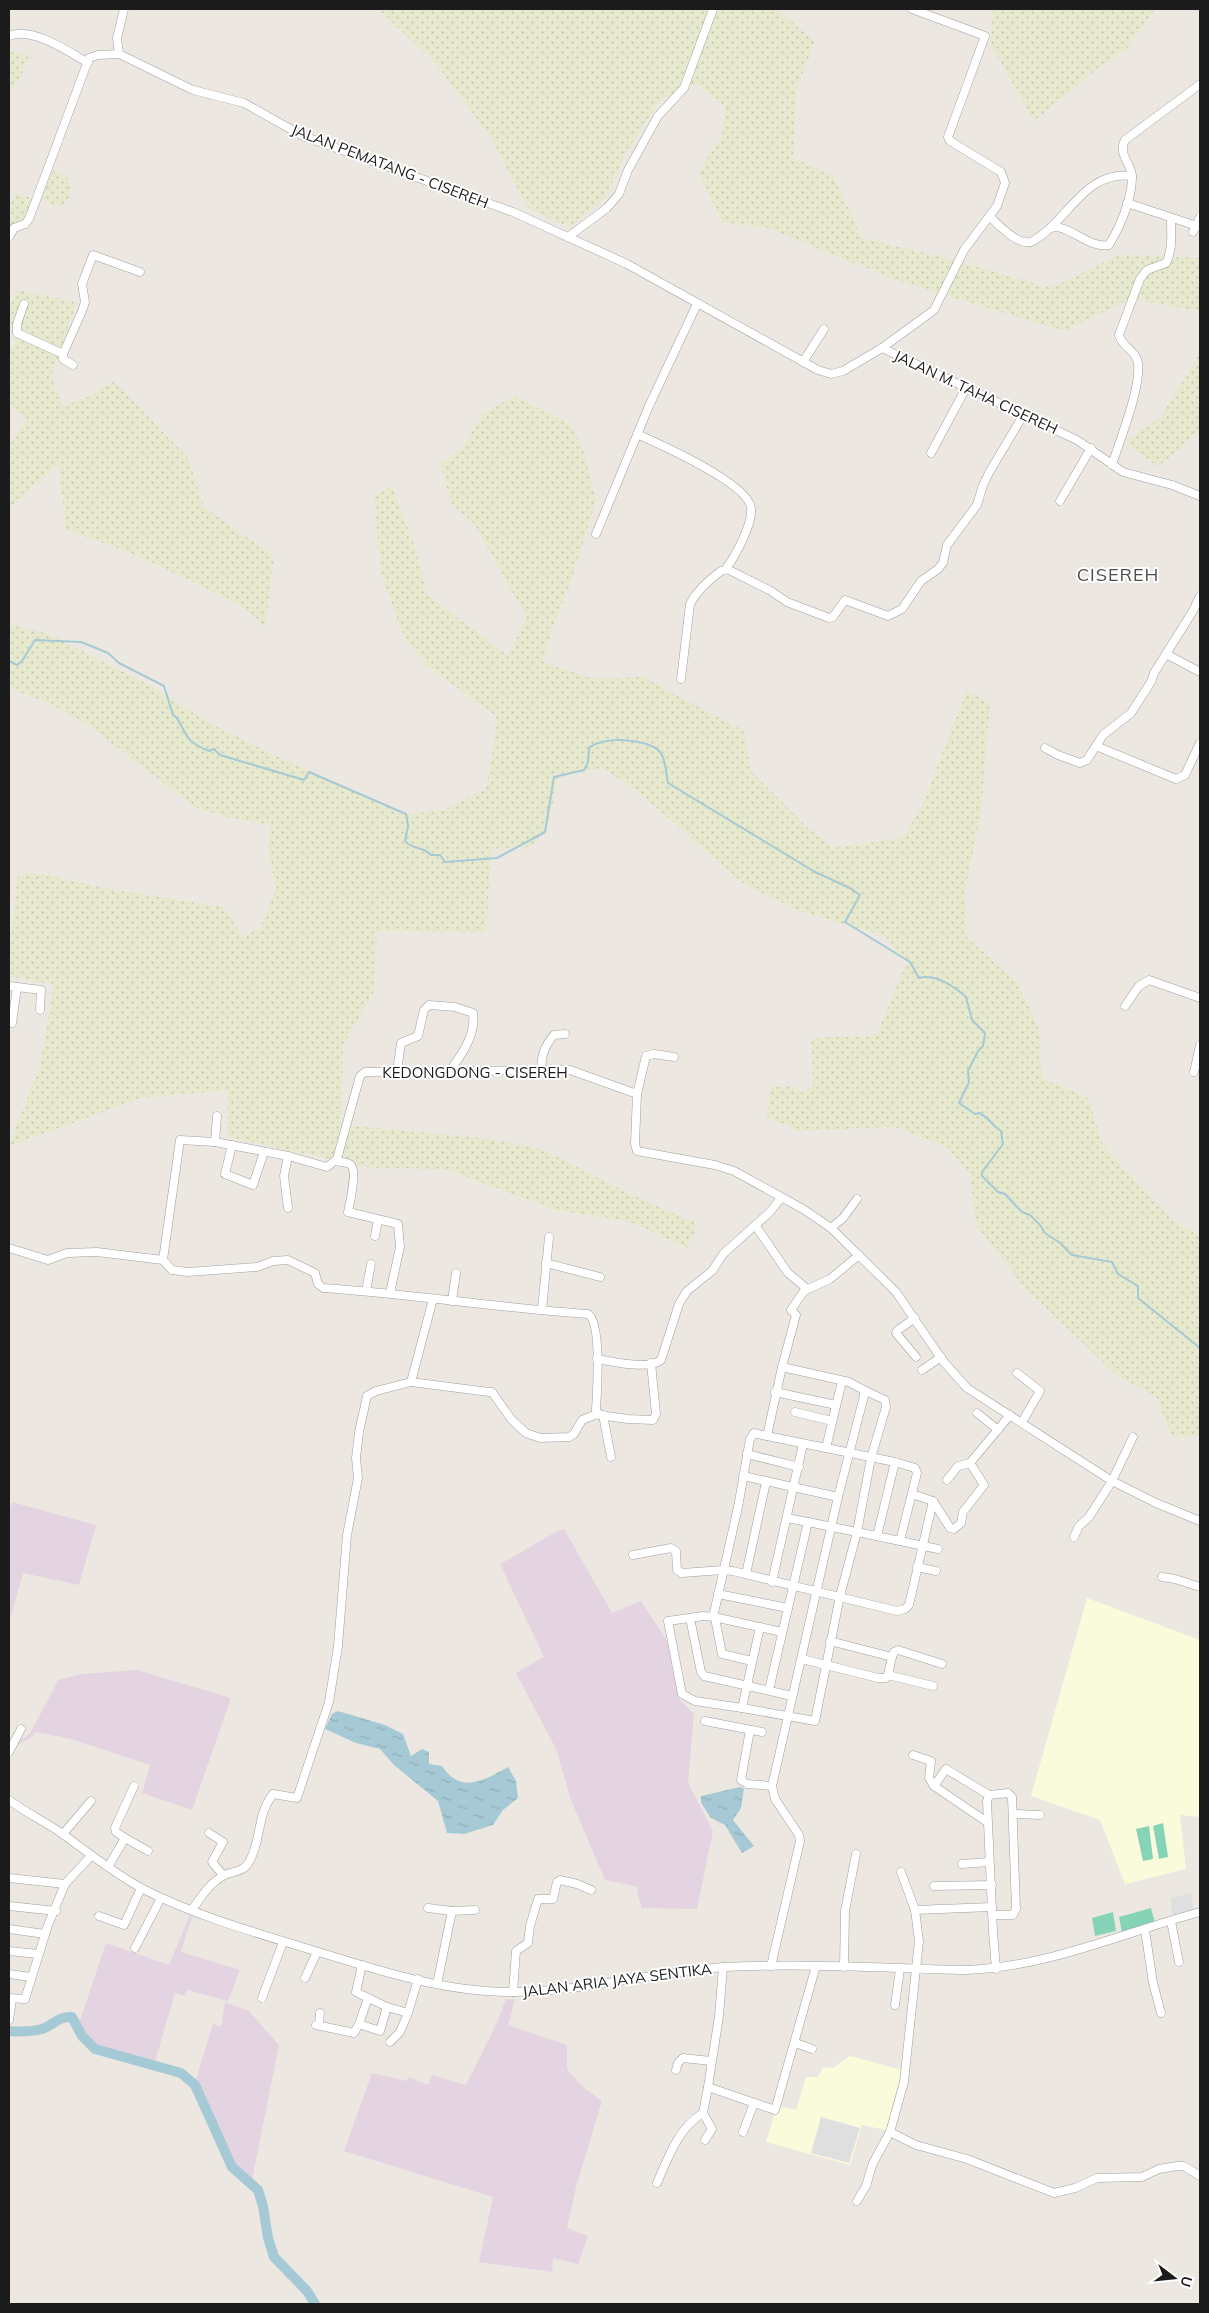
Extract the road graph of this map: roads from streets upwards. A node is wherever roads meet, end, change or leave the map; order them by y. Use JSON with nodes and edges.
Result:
{"nodes":[{"id":1,"x":124,"y":9,"type":"edge"},
{"id":2,"x":713,"y":9,"type":"edge"},
{"id":3,"x":912,"y":9,"type":"edge"},
{"id":4,"x":9,"y":36,"type":"edge"},
{"id":5,"x":119,"y":54,"type":"junction"},
{"id":6,"x":88,"y":62,"type":"junction"},
{"id":7,"x":1199,"y":85,"type":"edge"},
{"id":8,"x":1132,"y":176,"type":"junction"},
{"id":9,"x":1127,"y":203,"type":"junction"},
{"id":10,"x":990,"y":217,"type":"junction"},
{"id":11,"x":1200,"y":217,"type":"edge"},
{"id":12,"x":1171,"y":219,"type":"junction"},
{"id":13,"x":1051,"y":228,"type":"junction"},
{"id":14,"x":1196,"y":228,"type":"edge"},
{"id":15,"x":9,"y":237,"type":"edge"},
{"id":16,"x":568,"y":237,"type":"junction"},
{"id":17,"x":140,"y":272,"type":"dead end"},
{"id":18,"x":24,"y":304,"type":"dead end"},
{"id":19,"x":696,"y":304,"type":"junction"},
{"id":20,"x":9,"y":320,"type":"edge"},
{"id":21,"x":17,"y":324,"type":"junction"},
{"id":22,"x":824,"y":329,"type":"dead end"},
{"id":23,"x":882,"y":348,"type":"junction"},
{"id":24,"x":63,"y":354,"type":"junction"},
{"id":25,"x":803,"y":362,"type":"junction"},
{"id":26,"x":73,"y":365,"type":"dead end"},
{"id":27,"x":966,"y":388,"type":"junction"},
{"id":28,"x":1024,"y":414,"type":"junction"},
{"id":29,"x":637,"y":434,"type":"junction"},
{"id":30,"x":1091,"y":448,"type":"junction"},
{"id":31,"x":931,"y":453,"type":"dead end"},
{"id":32,"x":1112,"y":465,"type":"junction"},
{"id":33,"x":1200,"y":496,"type":"edge"},
{"id":34,"x":1060,"y":501,"type":"dead end"},
{"id":35,"x":596,"y":534,"type":"dead end"},
{"id":36,"x":726,"y":569,"type":"junction"},
{"id":37,"x":1200,"y":596,"type":"edge"},
{"id":38,"x":1166,"y":654,"type":"junction"},
{"id":39,"x":1200,"y":672,"type":"edge"},
{"id":40,"x":681,"y":679,"type":"dead end"},
{"id":41,"x":1200,"y":743,"type":"edge"},
{"id":42,"x":1096,"y":746,"type":"junction"},
{"id":43,"x":1045,"y":748,"type":"dead end"},
{"id":44,"x":13,"y":987,"type":"edge"},
{"id":45,"x":1200,"y":998,"type":"edge"},
{"id":46,"x":1125,"y":1006,"type":"dead end"},
{"id":47,"x":40,"y":1010,"type":"dead end"},
{"id":48,"x":12,"y":1023,"type":"dead end"},
{"id":49,"x":565,"y":1034,"type":"dead end"},
{"id":50,"x":1200,"y":1045,"type":"edge"},
{"id":51,"x":674,"y":1057,"type":"dead end"},
{"id":52,"x":541,"y":1069,"type":"junction"},
{"id":53,"x":450,"y":1070,"type":"junction"},
{"id":54,"x":397,"y":1071,"type":"junction"},
{"id":55,"x":1194,"y":1072,"type":"dead end"},
{"id":56,"x":637,"y":1094,"type":"junction"},
{"id":57,"x":217,"y":1116,"type":"dead end"},
{"id":58,"x":215,"y":1142,"type":"junction"},
{"id":59,"x":232,"y":1145,"type":"junction"},
{"id":60,"x":264,"y":1152,"type":"junction"},
{"id":61,"x":288,"y":1156,"type":"junction"},
{"id":62,"x":336,"y":1161,"type":"junction"},
{"id":63,"x":781,"y":1198,"type":"junction"},
{"id":64,"x":857,"y":1199,"type":"dead end"},
{"id":65,"x":288,"y":1208,"type":"dead end"},
{"id":66,"x":378,"y":1220,"type":"junction"},
{"id":67,"x":755,"y":1225,"type":"junction"},
{"id":68,"x":831,"y":1228,"type":"junction"},
{"id":69,"x":375,"y":1236,"type":"dead end"},
{"id":70,"x":549,"y":1238,"type":"dead end"},
{"id":71,"x":9,"y":1248,"type":"edge"},
{"id":72,"x":859,"y":1255,"type":"junction"},
{"id":73,"x":163,"y":1260,"type":"junction"},
{"id":74,"x":546,"y":1263,"type":"junction"},
{"id":75,"x":371,"y":1264,"type":"dead end"},
{"id":76,"x":456,"y":1273,"type":"dead end"},
{"id":77,"x":600,"y":1277,"type":"dead end"},
{"id":78,"x":806,"y":1290,"type":"junction"},
{"id":79,"x":366,"y":1291,"type":"junction"},
{"id":80,"x":390,"y":1292,"type":"junction"},
{"id":81,"x":433,"y":1299,"type":"junction"},
{"id":82,"x":452,"y":1301,"type":"junction"},
{"id":83,"x":542,"y":1310,"type":"junction"},
{"id":84,"x":915,"y":1318,"type":"junction"},
{"id":85,"x":916,"y":1357,"type":"dead end"},
{"id":86,"x":941,"y":1357,"type":"junction"},
{"id":87,"x":597,"y":1359,"type":"junction"},
{"id":88,"x":651,"y":1363,"type":"junction"},
{"id":89,"x":782,"y":1367,"type":"junction"},
{"id":90,"x":922,"y":1370,"type":"dead end"},
{"id":91,"x":1017,"y":1373,"type":"dead end"},
{"id":92,"x":842,"y":1381,"type":"junction"},
{"id":93,"x":411,"y":1382,"type":"junction"},
{"id":94,"x":864,"y":1390,"type":"junction"},
{"id":95,"x":775,"y":1392,"type":"junction"},
{"id":96,"x":836,"y":1405,"type":"junction"},
{"id":97,"x":795,"y":1412,"type":"dead end"},
{"id":98,"x":977,"y":1413,"type":"dead end"},
{"id":99,"x":600,"y":1414,"type":"junction"},
{"id":100,"x":1010,"y":1416,"type":"junction"},
{"id":101,"x":832,"y":1421,"type":"junction"},
{"id":102,"x":1022,"y":1422,"type":"junction"},
{"id":103,"x":998,"y":1430,"type":"junction"},
{"id":104,"x":767,"y":1436,"type":"junction"},
{"id":105,"x":1133,"y":1437,"type":"dead end"},
{"id":106,"x":803,"y":1444,"type":"junction"},
{"id":107,"x":826,"y":1448,"type":"junction"},
{"id":108,"x":747,"y":1454,"type":"junction"},
{"id":109,"x":849,"y":1454,"type":"junction"},
{"id":110,"x":611,"y":1457,"type":"dead end"},
{"id":111,"x":872,"y":1458,"type":"junction"},
{"id":112,"x":895,"y":1462,"type":"junction"},
{"id":113,"x":970,"y":1463,"type":"junction"},
{"id":114,"x":799,"y":1467,"type":"junction"},
{"id":115,"x":743,"y":1476,"type":"junction"},
{"id":116,"x":946,"y":1480,"type":"dead end"},
{"id":117,"x":1112,"y":1481,"type":"junction"},
{"id":118,"x":766,"y":1482,"type":"junction"},
{"id":119,"x":793,"y":1488,"type":"junction"},
{"id":120,"x":912,"y":1494,"type":"junction"},
{"id":121,"x":838,"y":1497,"type":"junction"},
{"id":122,"x":933,"y":1501,"type":"junction"},
{"id":123,"x":787,"y":1518,"type":"junction"},
{"id":124,"x":1200,"y":1521,"type":"edge"},
{"id":125,"x":808,"y":1522,"type":"junction"},
{"id":126,"x":832,"y":1526,"type":"junction"},
{"id":127,"x":857,"y":1532,"type":"junction"},
{"id":128,"x":877,"y":1536,"type":"junction"},
{"id":129,"x":1074,"y":1537,"type":"dead end"},
{"id":130,"x":900,"y":1541,"type":"junction"},
{"id":131,"x":922,"y":1545,"type":"junction"},
{"id":132,"x":938,"y":1550,"type":"dead end"},
{"id":133,"x":633,"y":1555,"type":"dead end"},
{"id":134,"x":917,"y":1567,"type":"junction"},
{"id":135,"x":723,"y":1570,"type":"junction"},
{"id":136,"x":936,"y":1571,"type":"dead end"},
{"id":137,"x":746,"y":1574,"type":"junction"},
{"id":138,"x":1162,"y":1577,"type":"dead end"},
{"id":139,"x":772,"y":1582,"type":"junction"},
{"id":140,"x":793,"y":1587,"type":"junction"},
{"id":141,"x":1200,"y":1587,"type":"edge"},
{"id":142,"x":816,"y":1592,"type":"junction"},
{"id":143,"x":718,"y":1594,"type":"junction"},
{"id":144,"x":840,"y":1596,"type":"junction"},
{"id":145,"x":788,"y":1608,"type":"junction"},
{"id":146,"x":690,"y":1618,"type":"junction"},
{"id":147,"x":714,"y":1618,"type":"junction"},
{"id":148,"x":760,"y":1627,"type":"junction"},
{"id":149,"x":782,"y":1632,"type":"junction"},
{"id":150,"x":830,"y":1642,"type":"junction"},
{"id":151,"x":892,"y":1657,"type":"junction"},
{"id":152,"x":802,"y":1659,"type":"junction"},
{"id":153,"x":752,"y":1661,"type":"junction"},
{"id":154,"x":942,"y":1664,"type":"dead end"},
{"id":155,"x":825,"y":1665,"type":"junction"},
{"id":156,"x":888,"y":1675,"type":"junction"},
{"id":157,"x":746,"y":1686,"type":"junction"},
{"id":158,"x":933,"y":1686,"type":"dead end"},
{"id":159,"x":770,"y":1690,"type":"junction"},
{"id":160,"x":792,"y":1696,"type":"junction"},
{"id":161,"x":742,"y":1708,"type":"junction"},
{"id":162,"x":788,"y":1717,"type":"junction"},
{"id":163,"x":705,"y":1721,"type":"dead end"},
{"id":164,"x":21,"y":1729,"type":"dead end"},
{"id":165,"x":750,"y":1730,"type":"junction"},
{"id":166,"x":762,"y":1732,"type":"dead end"},
{"id":167,"x":9,"y":1752,"type":"edge"},
{"id":168,"x":913,"y":1755,"type":"dead end"},
{"id":169,"x":134,"y":1786,"type":"dead end"},
{"id":170,"x":772,"y":1786,"type":"junction"},
{"id":171,"x":934,"y":1786,"type":"junction"},
{"id":172,"x":989,"y":1795,"type":"junction"},
{"id":173,"x":91,"y":1801,"type":"dead end"},
{"id":174,"x":10,"y":1804,"type":"edge"},
{"id":175,"x":1013,"y":1814,"type":"junction"},
{"id":176,"x":1040,"y":1815,"type":"dead end"},
{"id":177,"x":987,"y":1822,"type":"junction"},
{"id":178,"x":209,"y":1833,"type":"dead end"},
{"id":179,"x":63,"y":1834,"type":"junction"},
{"id":180,"x":125,"y":1838,"type":"junction"},
{"id":181,"x":148,"y":1851,"type":"dead end"},
{"id":182,"x":856,"y":1854,"type":"dead end"},
{"id":183,"x":92,"y":1856,"type":"junction"},
{"id":184,"x":989,"y":1862,"type":"junction"},
{"id":185,"x":962,"y":1864,"type":"dead end"},
{"id":186,"x":108,"y":1867,"type":"junction"},
{"id":187,"x":901,"y":1872,"type":"dead end"},
{"id":188,"x":223,"y":1875,"type":"junction"},
{"id":189,"x":9,"y":1878,"type":"edge"},
{"id":190,"x":65,"y":1884,"type":"junction"},
{"id":191,"x":992,"y":1885,"type":"junction"},
{"id":192,"x":934,"y":1886,"type":"dead end"},
{"id":193,"x":141,"y":1888,"type":"junction"},
{"id":194,"x":591,"y":1890,"type":"dead end"},
{"id":195,"x":161,"y":1898,"type":"junction"},
{"id":196,"x":9,"y":1906,"type":"edge"},
{"id":197,"x":428,"y":1908,"type":"dead end"},
{"id":198,"x":192,"y":1910,"type":"junction"},
{"id":199,"x":475,"y":1910,"type":"dead end"},
{"id":200,"x":915,"y":1910,"type":"junction"},
{"id":201,"x":56,"y":1911,"type":"junction"},
{"id":202,"x":452,"y":1911,"type":"junction"},
{"id":203,"x":992,"y":1911,"type":"junction"},
{"id":204,"x":1200,"y":1912,"type":"edge"},
{"id":205,"x":99,"y":1916,"type":"dead end"},
{"id":206,"x":1171,"y":1921,"type":"junction"},
{"id":207,"x":9,"y":1929,"type":"edge"},
{"id":208,"x":1145,"y":1930,"type":"junction"},
{"id":209,"x":45,"y":1934,"type":"junction"},
{"id":210,"x":283,"y":1942,"type":"junction"},
{"id":211,"x":135,"y":1948,"type":"dead end"},
{"id":212,"x":9,"y":1951,"type":"edge"},
{"id":213,"x":317,"y":1952,"type":"junction"},
{"id":214,"x":38,"y":1954,"type":"junction"},
{"id":215,"x":1179,"y":1962,"type":"dead end"},
{"id":216,"x":362,"y":1965,"type":"junction"},
{"id":217,"x":771,"y":1966,"type":"junction"},
{"id":218,"x":816,"y":1966,"type":"junction"},
{"id":219,"x":723,"y":1967,"type":"junction"},
{"id":220,"x":844,"y":1967,"type":"junction"},
{"id":221,"x":900,"y":1969,"type":"junction"},
{"id":222,"x":915,"y":1969,"type":"junction"},
{"id":223,"x":996,"y":1969,"type":"junction"},
{"id":224,"x":9,"y":1974,"type":"edge"},
{"id":225,"x":31,"y":1977,"type":"junction"},
{"id":226,"x":305,"y":1978,"type":"dead end"},
{"id":227,"x":418,"y":1980,"type":"junction"},
{"id":228,"x":437,"y":1984,"type":"junction"},
{"id":229,"x":513,"y":1992,"type":"junction"},
{"id":230,"x":10,"y":1998,"type":"edge"},
{"id":231,"x":262,"y":1998,"type":"dead end"},
{"id":232,"x":368,"y":1998,"type":"junction"},
{"id":233,"x":895,"y":2005,"type":"dead end"},
{"id":234,"x":387,"y":2007,"type":"junction"},
{"id":235,"x":320,"y":2013,"type":"dead end"},
{"id":236,"x":408,"y":2013,"type":"junction"},
{"id":237,"x":1161,"y":2013,"type":"dead end"},
{"id":238,"x":9,"y":2020,"type":"edge"},
{"id":239,"x":359,"y":2024,"type":"junction"},
{"id":240,"x":390,"y":2042,"type":"dead end"},
{"id":241,"x":796,"y":2043,"type":"junction"},
{"id":242,"x":812,"y":2049,"type":"dead end"},
{"id":243,"x":711,"y":2061,"type":"junction"},
{"id":244,"x":676,"y":2070,"type":"dead end"},
{"id":245,"x":708,"y":2087,"type":"junction"},
{"id":246,"x":754,"y":2103,"type":"junction"},
{"id":247,"x":703,"y":2113,"type":"junction"},
{"id":248,"x":743,"y":2132,"type":"dead end"},
{"id":249,"x":890,"y":2132,"type":"junction"},
{"id":250,"x":704,"y":2140,"type":"dead end"},
{"id":251,"x":1200,"y":2176,"type":"edge"},
{"id":252,"x":656,"y":2183,"type":"dead end"},
{"id":253,"x":857,"y":2201,"type":"dead end"}],
"edges":[{"from":1,"to":5,"type":"street"},
{"from":2,"to":16,"type":"street"},
{"from":3,"to":10,"type":"street"},
{"from":4,"to":6,"type":"street"},
{"from":5,"to":6,"type":"street"},
{"from":5,"to":16,"type":"street","name":"JALAN PEMATANG - CISEREH"},
{"from":6,"to":15,"type":"street"},
{"from":7,"to":8,"type":"street"},
{"from":8,"to":9,"type":"street"},
{"from":8,"to":13,"type":"street"},
{"from":9,"to":12,"type":"street"},
{"from":9,"to":13,"type":"street"},
{"from":10,"to":13,"type":"street"},
{"from":10,"to":23,"type":"street"},
{"from":11,"to":14,"type":"street"},
{"from":12,"to":14,"type":"street"},
{"from":12,"to":32,"type":"street"},
{"from":16,"to":19,"type":"street","name":"JALAN M. TAHA CISEREH"},
{"from":17,"to":24,"type":"street"},
{"from":18,"to":21,"type":"street"},
{"from":19,"to":25,"type":"street","name":"JALAN M. TAHA CISEREH"},
{"from":19,"to":29,"type":"street"},
{"from":20,"to":21,"type":"street"},
{"from":21,"to":24,"type":"street"},
{"from":22,"to":25,"type":"street"},
{"from":23,"to":25,"type":"street","name":"JALAN M. TAHA CISEREH"},
{"from":23,"to":27,"type":"street","name":"JALAN M. TAHA CISEREH"},
{"from":24,"to":26,"type":"street"},
{"from":27,"to":28,"type":"street","name":"JALAN M. TAHA CISEREH"},
{"from":27,"to":31,"type":"street"},
{"from":28,"to":30,"type":"street","name":"JALAN M. TAHA CISEREH"},
{"from":28,"to":36,"type":"street"},
{"from":29,"to":35,"type":"street"},
{"from":29,"to":36,"type":"street"},
{"from":30,"to":32,"type":"street","name":"JALAN M. TAHA CISEREH"},
{"from":30,"to":34,"type":"street"},
{"from":32,"to":33,"type":"street","name":"JALAN M. TAHA CISEREH"},
{"from":36,"to":40,"type":"street"},
{"from":37,"to":38,"type":"street"},
{"from":38,"to":39,"type":"street"},
{"from":38,"to":42,"type":"street"},
{"from":41,"to":42,"type":"street"},
{"from":42,"to":43,"type":"street"},
{"from":44,"to":47,"type":"street"},
{"from":44,"to":48,"type":"street"},
{"from":45,"to":46,"type":"street"},
{"from":49,"to":52,"type":"street"},
{"from":50,"to":55,"type":"street"},
{"from":51,"to":56,"type":"street"},
{"from":52,"to":53,"type":"street","name":"KEDONGDONG - CISEREH"},
{"from":52,"to":56,"type":"street","name":"KEDONGDONG - CISEREH"},
{"from":53,"to":54,"type":"street","name":"KEDONGDONG - CISEREH"},
{"from":53,"to":54,"type":"street"},
{"from":54,"to":62,"type":"street","name":"KEDONGDONG - CISEREH"},
{"from":56,"to":63,"type":"street"},
{"from":57,"to":58,"type":"street"},
{"from":58,"to":59,"type":"street"},
{"from":58,"to":73,"type":"street"},
{"from":59,"to":60,"type":"street"},
{"from":59,"to":60,"type":"street"},
{"from":60,"to":61,"type":"street"},
{"from":61,"to":62,"type":"street"},
{"from":61,"to":65,"type":"street"},
{"from":62,"to":66,"type":"street"},
{"from":63,"to":67,"type":"street"},
{"from":63,"to":68,"type":"street"},
{"from":64,"to":68,"type":"street"},
{"from":66,"to":69,"type":"street"},
{"from":66,"to":80,"type":"street"},
{"from":67,"to":78,"type":"street"},
{"from":67,"to":88,"type":"street"},
{"from":68,"to":72,"type":"street"},
{"from":70,"to":74,"type":"street"},
{"from":71,"to":73,"type":"street"},
{"from":72,"to":78,"type":"street"},
{"from":72,"to":84,"type":"street"},
{"from":73,"to":79,"type":"street"},
{"from":74,"to":77,"type":"street"},
{"from":74,"to":83,"type":"street"},
{"from":75,"to":79,"type":"street"},
{"from":76,"to":82,"type":"street"},
{"from":78,"to":89,"type":"street"},
{"from":79,"to":80,"type":"street"},
{"from":80,"to":81,"type":"street"},
{"from":81,"to":82,"type":"street"},
{"from":81,"to":93,"type":"street"},
{"from":82,"to":83,"type":"street"},
{"from":83,"to":87,"type":"street"},
{"from":84,"to":85,"type":"street"},
{"from":84,"to":86,"type":"street"},
{"from":86,"to":90,"type":"street"},
{"from":86,"to":100,"type":"street"},
{"from":87,"to":88,"type":"street"},
{"from":87,"to":99,"type":"street"},
{"from":88,"to":99,"type":"street"},
{"from":89,"to":92,"type":"street"},
{"from":89,"to":95,"type":"street"},
{"from":91,"to":102,"type":"street"},
{"from":92,"to":94,"type":"street"},
{"from":92,"to":96,"type":"street"},
{"from":93,"to":99,"type":"street"},
{"from":93,"to":188,"type":"street"},
{"from":94,"to":109,"type":"street"},
{"from":94,"to":111,"type":"street"},
{"from":95,"to":96,"type":"street"},
{"from":95,"to":104,"type":"street"},
{"from":96,"to":101,"type":"street"},
{"from":97,"to":101,"type":"street"},
{"from":98,"to":103,"type":"street"},
{"from":99,"to":110,"type":"street"},
{"from":100,"to":102,"type":"street"},
{"from":100,"to":103,"type":"street"},
{"from":101,"to":107,"type":"street"},
{"from":102,"to":117,"type":"street"},
{"from":103,"to":113,"type":"street"},
{"from":104,"to":106,"type":"street"},
{"from":104,"to":108,"type":"street"},
{"from":105,"to":117,"type":"street"},
{"from":106,"to":107,"type":"street"},
{"from":106,"to":114,"type":"street"},
{"from":107,"to":109,"type":"street"},
{"from":108,"to":114,"type":"street"},
{"from":108,"to":115,"type":"street"},
{"from":109,"to":111,"type":"street"},
{"from":109,"to":121,"type":"street"},
{"from":111,"to":112,"type":"street"},
{"from":111,"to":127,"type":"street"},
{"from":112,"to":120,"type":"street"},
{"from":112,"to":128,"type":"street"},
{"from":113,"to":116,"type":"street"},
{"from":113,"to":122,"type":"street"},
{"from":114,"to":119,"type":"street"},
{"from":115,"to":118,"type":"street"},
{"from":115,"to":135,"type":"street"},
{"from":117,"to":124,"type":"street"},
{"from":117,"to":129,"type":"street"},
{"from":118,"to":119,"type":"street"},
{"from":118,"to":137,"type":"street"},
{"from":119,"to":121,"type":"street"},
{"from":119,"to":123,"type":"street"},
{"from":120,"to":122,"type":"street"},
{"from":120,"to":130,"type":"street"},
{"from":121,"to":126,"type":"street"},
{"from":122,"to":131,"type":"street"},
{"from":123,"to":125,"type":"street"},
{"from":123,"to":139,"type":"street"},
{"from":125,"to":126,"type":"street"},
{"from":125,"to":140,"type":"street"},
{"from":126,"to":127,"type":"street"},
{"from":126,"to":142,"type":"street"},
{"from":127,"to":128,"type":"street"},
{"from":127,"to":144,"type":"street"},
{"from":128,"to":130,"type":"street"},
{"from":130,"to":131,"type":"street"},
{"from":131,"to":132,"type":"street"},
{"from":131,"to":134,"type":"street"},
{"from":133,"to":135,"type":"street"},
{"from":134,"to":136,"type":"street"},
{"from":134,"to":144,"type":"street"},
{"from":135,"to":137,"type":"street"},
{"from":135,"to":143,"type":"street"},
{"from":137,"to":139,"type":"street"},
{"from":138,"to":141,"type":"street"},
{"from":139,"to":140,"type":"street"},
{"from":140,"to":142,"type":"street"},
{"from":140,"to":145,"type":"street"},
{"from":142,"to":144,"type":"street"},
{"from":142,"to":152,"type":"street"},
{"from":143,"to":145,"type":"street"},
{"from":143,"to":147,"type":"street"},
{"from":144,"to":150,"type":"street"},
{"from":145,"to":149,"type":"street"},
{"from":146,"to":147,"type":"street"},
{"from":146,"to":157,"type":"street"},
{"from":146,"to":161,"type":"street"},
{"from":147,"to":148,"type":"street"},
{"from":147,"to":153,"type":"street"},
{"from":148,"to":149,"type":"street"},
{"from":148,"to":153,"type":"street"},
{"from":149,"to":159,"type":"street"},
{"from":150,"to":151,"type":"street"},
{"from":150,"to":155,"type":"street"},
{"from":151,"to":154,"type":"street"},
{"from":151,"to":156,"type":"street"},
{"from":152,"to":155,"type":"street"},
{"from":152,"to":160,"type":"street"},
{"from":153,"to":157,"type":"street"},
{"from":155,"to":156,"type":"street"},
{"from":155,"to":162,"type":"street"},
{"from":156,"to":158,"type":"street"},
{"from":157,"to":159,"type":"street"},
{"from":157,"to":161,"type":"street"},
{"from":159,"to":160,"type":"street"},
{"from":160,"to":162,"type":"street"},
{"from":161,"to":162,"type":"street"},
{"from":162,"to":170,"type":"street"},
{"from":163,"to":165,"type":"street"},
{"from":164,"to":167,"type":"street"},
{"from":165,"to":166,"type":"street"},
{"from":165,"to":170,"type":"street"},
{"from":168,"to":171,"type":"street"},
{"from":169,"to":180,"type":"street"},
{"from":170,"to":217,"type":"street"},
{"from":171,"to":172,"type":"street"},
{"from":171,"to":177,"type":"street"},
{"from":172,"to":175,"type":"street"},
{"from":172,"to":177,"type":"street"},
{"from":173,"to":179,"type":"street"},
{"from":174,"to":179,"type":"street","name":"JALAN ARIA JAYA SENTIKA"},
{"from":175,"to":176,"type":"street"},
{"from":175,"to":203,"type":"street"},
{"from":177,"to":184,"type":"street"},
{"from":178,"to":188,"type":"street"},
{"from":179,"to":183,"type":"street","name":"JALAN ARIA JAYA SENTIKA"},
{"from":180,"to":181,"type":"street"},
{"from":180,"to":186,"type":"street"},
{"from":182,"to":220,"type":"street"},
{"from":183,"to":186,"type":"street","name":"JALAN ARIA JAYA SENTIKA"},
{"from":183,"to":190,"type":"street"},
{"from":184,"to":185,"type":"street"},
{"from":184,"to":191,"type":"street"},
{"from":186,"to":193,"type":"street","name":"JALAN ARIA JAYA SENTIKA"},
{"from":187,"to":200,"type":"street"},
{"from":188,"to":198,"type":"street"},
{"from":189,"to":190,"type":"street"},
{"from":190,"to":201,"type":"street"},
{"from":191,"to":192,"type":"street"},
{"from":191,"to":203,"type":"street"},
{"from":193,"to":195,"type":"street","name":"JALAN ARIA JAYA SENTIKA"},
{"from":193,"to":205,"type":"street"},
{"from":194,"to":229,"type":"street"},
{"from":195,"to":198,"type":"street","name":"JALAN ARIA JAYA SENTIKA"},
{"from":195,"to":211,"type":"street"},
{"from":196,"to":201,"type":"street"},
{"from":197,"to":202,"type":"street"},
{"from":198,"to":210,"type":"street","name":"JALAN ARIA JAYA SENTIKA"},
{"from":199,"to":202,"type":"street"},
{"from":200,"to":203,"type":"street"},
{"from":200,"to":222,"type":"street"},
{"from":201,"to":209,"type":"street"},
{"from":202,"to":228,"type":"street"},
{"from":203,"to":223,"type":"street"},
{"from":204,"to":206,"type":"street","name":"JALAN ARIA JAYA SENTIKA"},
{"from":206,"to":208,"type":"street","name":"JALAN ARIA JAYA SENTIKA"},
{"from":206,"to":215,"type":"street"},
{"from":207,"to":209,"type":"street"},
{"from":208,"to":223,"type":"street","name":"JALAN ARIA JAYA SENTIKA"},
{"from":208,"to":237,"type":"street"},
{"from":209,"to":214,"type":"street"},
{"from":210,"to":213,"type":"street","name":"JALAN ARIA JAYA SENTIKA"},
{"from":210,"to":231,"type":"street"},
{"from":212,"to":214,"type":"street"},
{"from":213,"to":216,"type":"street","name":"JALAN ARIA JAYA SENTIKA"},
{"from":213,"to":226,"type":"street"},
{"from":214,"to":225,"type":"street"},
{"from":216,"to":227,"type":"street","name":"JALAN ARIA JAYA SENTIKA"},
{"from":216,"to":232,"type":"street"},
{"from":217,"to":218,"type":"street","name":"JALAN ARIA JAYA SENTIKA"},
{"from":217,"to":219,"type":"street","name":"JALAN ARIA JAYA SENTIKA"},
{"from":218,"to":220,"type":"street","name":"JALAN ARIA JAYA SENTIKA"},
{"from":218,"to":241,"type":"street"},
{"from":219,"to":229,"type":"street","name":"JALAN ARIA JAYA SENTIKA"},
{"from":219,"to":243,"type":"street"},
{"from":220,"to":221,"type":"street","name":"JALAN ARIA JAYA SENTIKA"},
{"from":221,"to":222,"type":"street","name":"JALAN ARIA JAYA SENTIKA"},
{"from":221,"to":233,"type":"street"},
{"from":222,"to":223,"type":"street","name":"JALAN ARIA JAYA SENTIKA"},
{"from":222,"to":249,"type":"street"},
{"from":224,"to":225,"type":"street"},
{"from":225,"to":230,"type":"street"},
{"from":227,"to":228,"type":"street","name":"JALAN ARIA JAYA SENTIKA"},
{"from":227,"to":236,"type":"street"},
{"from":228,"to":229,"type":"street","name":"JALAN ARIA JAYA SENTIKA"},
{"from":230,"to":238,"type":"street"},
{"from":232,"to":234,"type":"street"},
{"from":232,"to":239,"type":"street"},
{"from":234,"to":236,"type":"street"},
{"from":234,"to":239,"type":"street"},
{"from":235,"to":239,"type":"street"},
{"from":236,"to":240,"type":"street"},
{"from":241,"to":242,"type":"street"},
{"from":241,"to":246,"type":"street"},
{"from":243,"to":244,"type":"street"},
{"from":243,"to":245,"type":"street"},
{"from":245,"to":246,"type":"street"},
{"from":245,"to":247,"type":"street"},
{"from":246,"to":248,"type":"street"},
{"from":247,"to":250,"type":"street"},
{"from":247,"to":252,"type":"street"},
{"from":249,"to":251,"type":"street"},
{"from":249,"to":253,"type":"street"}]}
